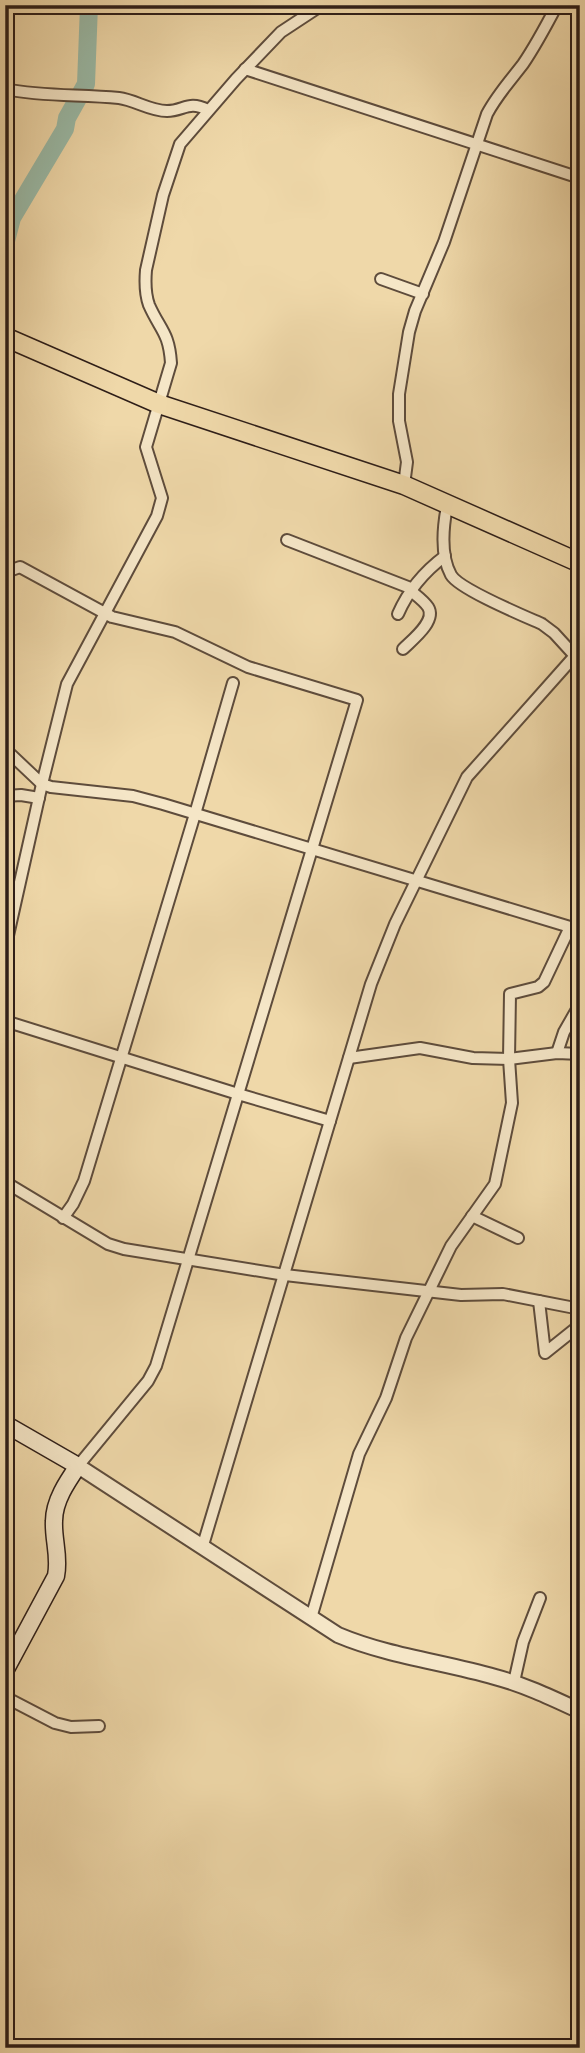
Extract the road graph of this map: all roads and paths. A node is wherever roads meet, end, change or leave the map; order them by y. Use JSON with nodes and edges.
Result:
{"nodes":[{"id":1,"x":322,"y":5,"type":"edge"},
{"id":2,"x":556,"y":5,"type":"edge"},
{"id":3,"x":245,"y":69,"type":"junction"},
{"id":4,"x":5,"y":89,"type":"edge"},
{"id":5,"x":208,"y":110,"type":"junction"},
{"id":6,"x":476,"y":144,"type":"junction"},
{"id":7,"x":580,"y":178,"type":"edge"},
{"id":8,"x":381,"y":279,"type":"dead end"},
{"id":9,"x":423,"y":294,"type":"junction"},
{"id":10,"x":5,"y":337,"type":"edge"},
{"id":11,"x":159,"y":404,"type":"junction"},
{"id":12,"x":404,"y":485,"type":"junction"},
{"id":13,"x":447,"y":506,"type":"junction"},
{"id":14,"x":287,"y":540,"type":"dead end"},
{"id":15,"x":445,"y":556,"type":"junction"},
{"id":16,"x":580,"y":563,"type":"edge"},
{"id":17,"x":5,"y":579,"type":"edge"},
{"id":18,"x":412,"y":590,"type":"junction"},
{"id":19,"x":104,"y":614,"type":"junction"},
{"id":20,"x":398,"y":614,"type":"dead end"},
{"id":21,"x":403,"y":649,"type":"dead end"},
{"id":22,"x":578,"y":653,"type":"edge"},
{"id":23,"x":233,"y":683,"type":"dead end"},
{"id":24,"x":5,"y":749,"type":"edge"},
{"id":25,"x":42,"y":784,"type":"junction"},
{"id":26,"x":5,"y":796,"type":"edge"},
{"id":27,"x":38,"y":798,"type":"junction"},
{"id":28,"x":195,"y":814,"type":"junction"},
{"id":29,"x":312,"y":849,"type":"junction"},
{"id":30,"x":416,"y":880,"type":"junction"},
{"id":31,"x":575,"y":929,"type":"edge"},
{"id":32,"x":5,"y":949,"type":"edge"},
{"id":33,"x":576,"y":1011,"type":"dead end"},
{"id":34,"x":5,"y":1021,"type":"edge"},
{"id":35,"x":557,"y":1054,"type":"junction"},
{"id":36,"x":580,"y":1054,"type":"edge"},
{"id":37,"x":122,"y":1058,"type":"junction"},
{"id":38,"x":349,"y":1058,"type":"junction"},
{"id":39,"x":509,"y":1059,"type":"junction"},
{"id":40,"x":238,"y":1094,"type":"junction"},
{"id":41,"x":330,"y":1121,"type":"junction"},
{"id":42,"x":5,"y":1182,"type":"edge"},
{"id":43,"x":472,"y":1216,"type":"junction"},
{"id":44,"x":63,"y":1218,"type":"junction"},
{"id":45,"x":518,"y":1238,"type":"dead end"},
{"id":46,"x":187,"y":1259,"type":"junction"},
{"id":47,"x":285,"y":1275,"type":"junction"},
{"id":48,"x":429,"y":1290,"type":"junction"},
{"id":49,"x":539,"y":1301,"type":"junction"},
{"id":50,"x":580,"y":1309,"type":"edge"},
{"id":51,"x":580,"y":1325,"type":"edge"},
{"id":52,"x":5,"y":1424,"type":"edge"},
{"id":53,"x":78,"y":1466,"type":"junction"},
{"id":54,"x":203,"y":1545,"type":"junction"},
{"id":55,"x":540,"y":1598,"type":"dead end"},
{"id":56,"x":311,"y":1618,"type":"junction"},
{"id":57,"x":5,"y":1671,"type":"edge"},
{"id":58,"x":513,"y":1682,"type":"junction"},
{"id":59,"x":5,"y":1697,"type":"edge"},
{"id":60,"x":580,"y":1711,"type":"edge"},
{"id":61,"x":99,"y":1726,"type":"dead end"}],
"edges":[{"from":1,"to":3,"type":"street"},
{"from":2,"to":6,"type":"street"},
{"from":3,"to":5,"type":"street"},
{"from":3,"to":6,"type":"street"},
{"from":4,"to":5,"type":"street"},
{"from":5,"to":11,"type":"street"},
{"from":6,"to":7,"type":"street"},
{"from":6,"to":9,"type":"street"},
{"from":8,"to":9,"type":"street"},
{"from":9,"to":12,"type":"street"},
{"from":10,"to":11,"type":"main road"},
{"from":11,"to":12,"type":"main road"},
{"from":11,"to":19,"type":"street"},
{"from":12,"to":13,"type":"main road"},
{"from":13,"to":15,"type":"street"},
{"from":13,"to":16,"type":"main road"},
{"from":14,"to":18,"type":"street"},
{"from":15,"to":18,"type":"street"},
{"from":15,"to":22,"type":"street"},
{"from":17,"to":19,"type":"street"},
{"from":18,"to":20,"type":"street"},
{"from":18,"to":21,"type":"street"},
{"from":19,"to":25,"type":"street"},
{"from":19,"to":29,"type":"street"},
{"from":22,"to":30,"type":"street"},
{"from":23,"to":28,"type":"street"},
{"from":24,"to":25,"type":"street"},
{"from":25,"to":27,"type":"street"},
{"from":25,"to":28,"type":"street"},
{"from":26,"to":27,"type":"street"},
{"from":27,"to":32,"type":"street"},
{"from":28,"to":29,"type":"street"},
{"from":28,"to":37,"type":"street"},
{"from":29,"to":30,"type":"street"},
{"from":29,"to":40,"type":"street"},
{"from":30,"to":31,"type":"street"},
{"from":30,"to":38,"type":"street"},
{"from":31,"to":39,"type":"street"},
{"from":33,"to":35,"type":"street"},
{"from":34,"to":37,"type":"street"},
{"from":35,"to":36,"type":"street"},
{"from":35,"to":39,"type":"street"},
{"from":37,"to":40,"type":"street"},
{"from":37,"to":44,"type":"street"},
{"from":38,"to":39,"type":"street"},
{"from":38,"to":41,"type":"street"},
{"from":39,"to":43,"type":"street"},
{"from":40,"to":41,"type":"street"},
{"from":40,"to":46,"type":"street"},
{"from":41,"to":47,"type":"street"},
{"from":42,"to":44,"type":"street"},
{"from":43,"to":45,"type":"street"},
{"from":43,"to":48,"type":"street"},
{"from":44,"to":46,"type":"street"},
{"from":46,"to":47,"type":"street"},
{"from":46,"to":53,"type":"street"},
{"from":47,"to":48,"type":"street"},
{"from":47,"to":54,"type":"street"},
{"from":48,"to":49,"type":"street"},
{"from":48,"to":56,"type":"street"},
{"from":49,"to":50,"type":"street"},
{"from":49,"to":51,"type":"street"},
{"from":52,"to":53,"type":"main road"},
{"from":53,"to":54,"type":"street"},
{"from":53,"to":57,"type":"main road"},
{"from":54,"to":56,"type":"street"},
{"from":55,"to":58,"type":"street"},
{"from":56,"to":58,"type":"street"},
{"from":58,"to":60,"type":"street"},
{"from":59,"to":61,"type":"street"}]}
